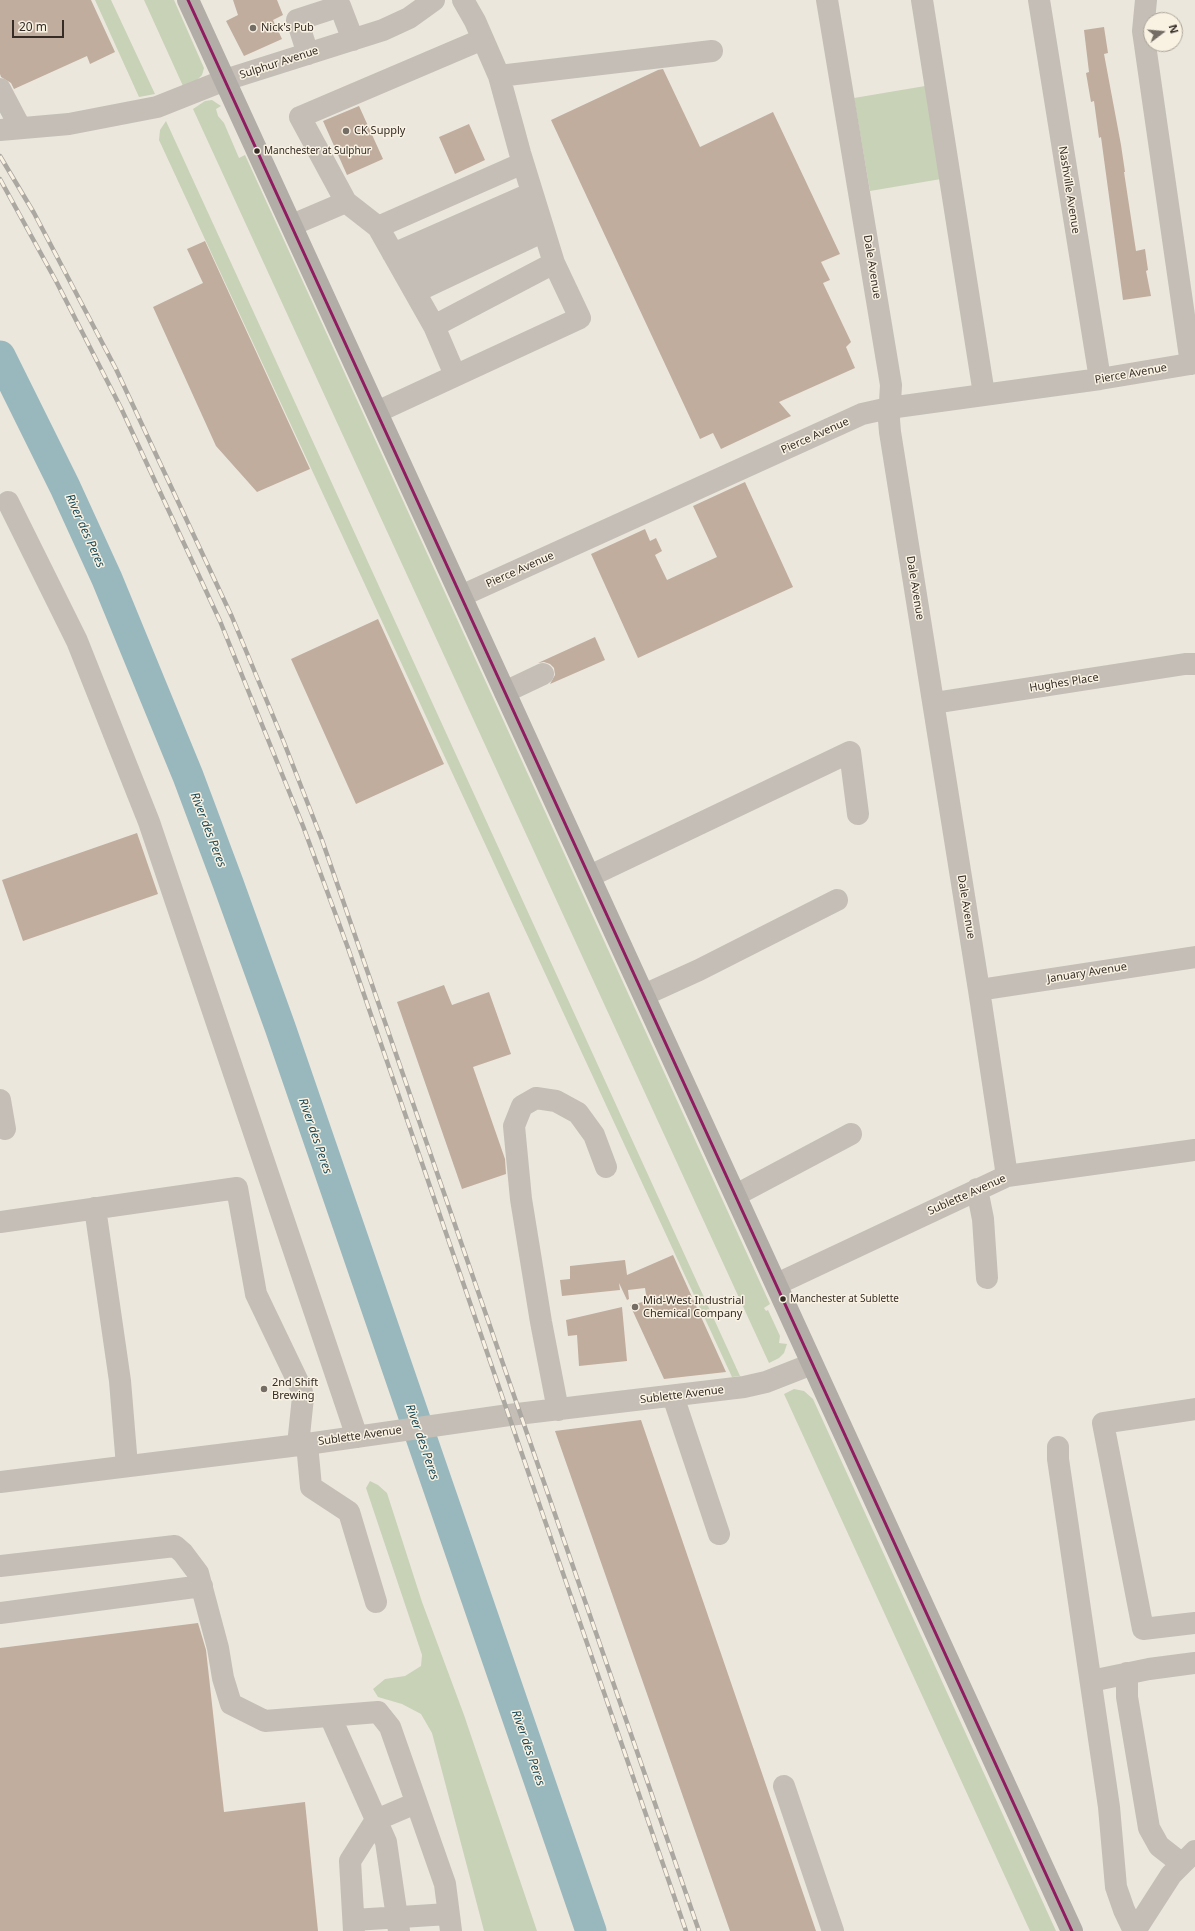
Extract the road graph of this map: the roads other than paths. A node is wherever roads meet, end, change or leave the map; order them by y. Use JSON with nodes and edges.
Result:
{"nodes":[{"id":1,"x":188,"y":0,"type":"edge"},
{"id":2,"x":434,"y":0,"type":"edge"},
{"id":3,"x":463,"y":0,"type":"edge"},
{"id":4,"x":827,"y":0,"type":"edge"},
{"id":5,"x":922,"y":0,"type":"edge"},
{"id":6,"x":1039,"y":0,"type":"edge"},
{"id":7,"x":1146,"y":0,"type":"edge"},
{"id":8,"x":483,"y":39,"type":"junction"},
{"id":9,"x":353,"y":40,"type":"junction"},
{"id":10,"x":712,"y":51,"type":"dead end"},
{"id":11,"x":308,"y":54,"type":"junction"},
{"id":12,"x":499,"y":76,"type":"junction"},
{"id":13,"x":225,"y":80,"type":"junction"},
{"id":14,"x":0,"y":89,"type":"edge"},
{"id":15,"x":10,"y":128,"type":"edge"},
{"id":16,"x":523,"y":163,"type":"junction"},
{"id":17,"x":346,"y":202,"type":"junction"},
{"id":18,"x":538,"y":212,"type":"junction"},
{"id":19,"x":292,"y":224,"type":"junction"},
{"id":20,"x":378,"y":227,"type":"junction"},
{"id":21,"x":393,"y":254,"type":"junction"},
{"id":22,"x":554,"y":263,"type":"junction"},
{"id":23,"x":404,"y":273,"type":"junction"},
{"id":24,"x":415,"y":292,"type":"junction"},
{"id":25,"x":434,"y":326,"type":"junction"},
{"id":26,"x":1193,"y":363,"type":"edge"},
{"id":27,"x":455,"y":375,"type":"junction"},
{"id":28,"x":1100,"y":380,"type":"junction"},
{"id":29,"x":984,"y":394,"type":"junction"},
{"id":30,"x":889,"y":408,"type":"junction"},
{"id":31,"x":377,"y":412,"type":"junction"},
{"id":32,"x":3,"y":497,"type":"edge"},
{"id":33,"x":461,"y":596,"type":"junction"},
{"id":34,"x":1195,"y":664,"type":"edge"},
{"id":35,"x":543,"y":674,"type":"dead end"},
{"id":36,"x":505,"y":692,"type":"junction"},
{"id":37,"x":934,"y":703,"type":"junction"},
{"id":38,"x":858,"y":814,"type":"dead end"},
{"id":39,"x":590,"y":876,"type":"junction"},
{"id":40,"x":837,"y":900,"type":"dead end"},
{"id":41,"x":1195,"y":957,"type":"edge"},
{"id":42,"x":980,"y":990,"type":"junction"},
{"id":43,"x":644,"y":995,"type":"junction"},
{"id":44,"x":0,"y":1100,"type":"edge"},
{"id":45,"x":5,"y":1129,"type":"dead end"},
{"id":46,"x":851,"y":1134,"type":"dead end"},
{"id":47,"x":1195,"y":1150,"type":"edge"},
{"id":48,"x":606,"y":1167,"type":"dead end"},
{"id":49,"x":1007,"y":1176,"type":"junction"},
{"id":50,"x":977,"y":1189,"type":"junction"},
{"id":51,"x":736,"y":1195,"type":"junction"},
{"id":52,"x":95,"y":1208,"type":"junction"},
{"id":53,"x":0,"y":1222,"type":"edge"},
{"id":54,"x":987,"y":1278,"type":"dead end"},
{"id":55,"x":777,"y":1284,"type":"junction"},
{"id":56,"x":812,"y":1364,"type":"junction"},
{"id":57,"x":673,"y":1396,"type":"junction"},
{"id":58,"x":1195,"y":1409,"type":"edge"},
{"id":59,"x":558,"y":1410,"type":"junction"},
{"id":60,"x":365,"y":1436,"type":"junction"},
{"id":61,"x":303,"y":1444,"type":"junction"},
{"id":62,"x":1058,"y":1447,"type":"dead end"},
{"id":63,"x":127,"y":1466,"type":"junction"},
{"id":64,"x":0,"y":1482,"type":"edge"},
{"id":65,"x":719,"y":1534,"type":"dead end"},
{"id":66,"x":0,"y":1566,"type":"edge"},
{"id":67,"x":202,"y":1586,"type":"junction"},
{"id":68,"x":376,"y":1602,"type":"dead end"},
{"id":69,"x":0,"y":1613,"type":"edge"},
{"id":70,"x":1195,"y":1623,"type":"edge"},
{"id":71,"x":1195,"y":1663,"type":"edge"},
{"id":72,"x":1127,"y":1673,"type":"junction"},
{"id":73,"x":1091,"y":1681,"type":"junction"},
{"id":74,"x":330,"y":1716,"type":"junction"},
{"id":75,"x":784,"y":1786,"type":"dead end"},
{"id":76,"x":416,"y":1803,"type":"junction"},
{"id":77,"x":376,"y":1820,"type":"junction"},
{"id":78,"x":1188,"y":1858,"type":"edge"},
{"id":79,"x":449,"y":1923,"type":"edge"},
{"id":80,"x":398,"y":1924,"type":"edge"},
{"id":81,"x":354,"y":1926,"type":"edge"},
{"id":82,"x":833,"y":1931,"type":"edge"},
{"id":83,"x":1072,"y":1931,"type":"edge"},
{"id":84,"x":1135,"y":1931,"type":"edge"}],
"edges":[{"from":1,"to":13,"type":"main road"},
{"from":2,"to":9,"type":"street","name":"Sulphur Avenue"},
{"from":3,"to":8,"type":"street"},
{"from":4,"to":30,"type":"street","name":"Dale Avenue"},
{"from":5,"to":29,"type":"street"},
{"from":6,"to":28,"type":"street","name":"Nashville Avenue"},
{"from":7,"to":26,"type":"street"},
{"from":8,"to":12,"type":"street"},
{"from":8,"to":17,"type":"street"},
{"from":9,"to":11,"type":"street","name":"Sulphur Avenue"},
{"from":9,"to":11,"type":"street"},
{"from":10,"to":12,"type":"street"},
{"from":11,"to":13,"type":"street","name":"Sulphur Avenue"},
{"from":12,"to":16,"type":"street"},
{"from":13,"to":15,"type":"street","name":"Sulphur Avenue"},
{"from":13,"to":19,"type":"main road"},
{"from":14,"to":15,"type":"street"},
{"from":16,"to":18,"type":"street"},
{"from":16,"to":20,"type":"street"},
{"from":17,"to":19,"type":"street"},
{"from":17,"to":20,"type":"street"},
{"from":18,"to":21,"type":"street"},
{"from":18,"to":22,"type":"street"},
{"from":18,"to":23,"type":"street"},
{"from":18,"to":24,"type":"street"},
{"from":19,"to":31,"type":"main road"},
{"from":20,"to":21,"type":"street"},
{"from":21,"to":23,"type":"street"},
{"from":22,"to":25,"type":"street"},
{"from":22,"to":27,"type":"street"},
{"from":23,"to":24,"type":"street"},
{"from":24,"to":25,"type":"street"},
{"from":25,"to":27,"type":"street"},
{"from":26,"to":28,"type":"street","name":"Pierce Avenue"},
{"from":27,"to":31,"type":"street"},
{"from":28,"to":29,"type":"street","name":"Pierce Avenue"},
{"from":29,"to":30,"type":"street","name":"Pierce Avenue"},
{"from":30,"to":33,"type":"street","name":"Pierce Avenue"},
{"from":30,"to":37,"type":"street","name":"Dale Avenue"},
{"from":31,"to":33,"type":"main road"},
{"from":32,"to":60,"type":"street"},
{"from":33,"to":36,"type":"main road"},
{"from":34,"to":37,"type":"street","name":"Hughes Place"},
{"from":35,"to":36,"type":"street"},
{"from":36,"to":39,"type":"main road"},
{"from":37,"to":42,"type":"street","name":"Dale Avenue"},
{"from":38,"to":39,"type":"street"},
{"from":39,"to":43,"type":"main road"},
{"from":40,"to":43,"type":"street"},
{"from":41,"to":42,"type":"street","name":"January Avenue"},
{"from":42,"to":49,"type":"street","name":"Dale Avenue"},
{"from":43,"to":51,"type":"main road"},
{"from":44,"to":45,"type":"street"},
{"from":46,"to":51,"type":"street"},
{"from":47,"to":49,"type":"street","name":"Sublette Avenue"},
{"from":48,"to":59,"type":"street"},
{"from":49,"to":50,"type":"street","name":"Sublette Avenue"},
{"from":50,"to":54,"type":"street"},
{"from":50,"to":55,"type":"street","name":"Sublette Avenue"},
{"from":51,"to":55,"type":"main road"},
{"from":52,"to":53,"type":"street"},
{"from":52,"to":61,"type":"street"},
{"from":52,"to":63,"type":"street"},
{"from":55,"to":56,"type":"main road"},
{"from":56,"to":57,"type":"street","name":"Sublette Avenue"},
{"from":56,"to":83,"type":"main road"},
{"from":57,"to":59,"type":"street","name":"Sublette Avenue"},
{"from":57,"to":65,"type":"street"},
{"from":58,"to":70,"type":"street"},
{"from":59,"to":60,"type":"street","name":"Sublette Avenue"},
{"from":60,"to":61,"type":"street","name":"Sublette Avenue"},
{"from":61,"to":63,"type":"street","name":"Sublette Avenue"},
{"from":61,"to":68,"type":"street"},
{"from":62,"to":73,"type":"street"},
{"from":63,"to":64,"type":"street","name":"Sublette Avenue"},
{"from":66,"to":67,"type":"street"},
{"from":67,"to":69,"type":"street"},
{"from":67,"to":74,"type":"street"},
{"from":71,"to":72,"type":"street"},
{"from":72,"to":73,"type":"street"},
{"from":72,"to":78,"type":"street"},
{"from":73,"to":84,"type":"street"},
{"from":74,"to":76,"type":"street"},
{"from":74,"to":77,"type":"street"},
{"from":75,"to":82,"type":"street"},
{"from":76,"to":77,"type":"street"},
{"from":76,"to":79,"type":"street"},
{"from":77,"to":80,"type":"street"},
{"from":77,"to":81,"type":"street"},
{"from":78,"to":84,"type":"street"},
{"from":79,"to":80,"type":"street"},
{"from":80,"to":81,"type":"street"}]}
